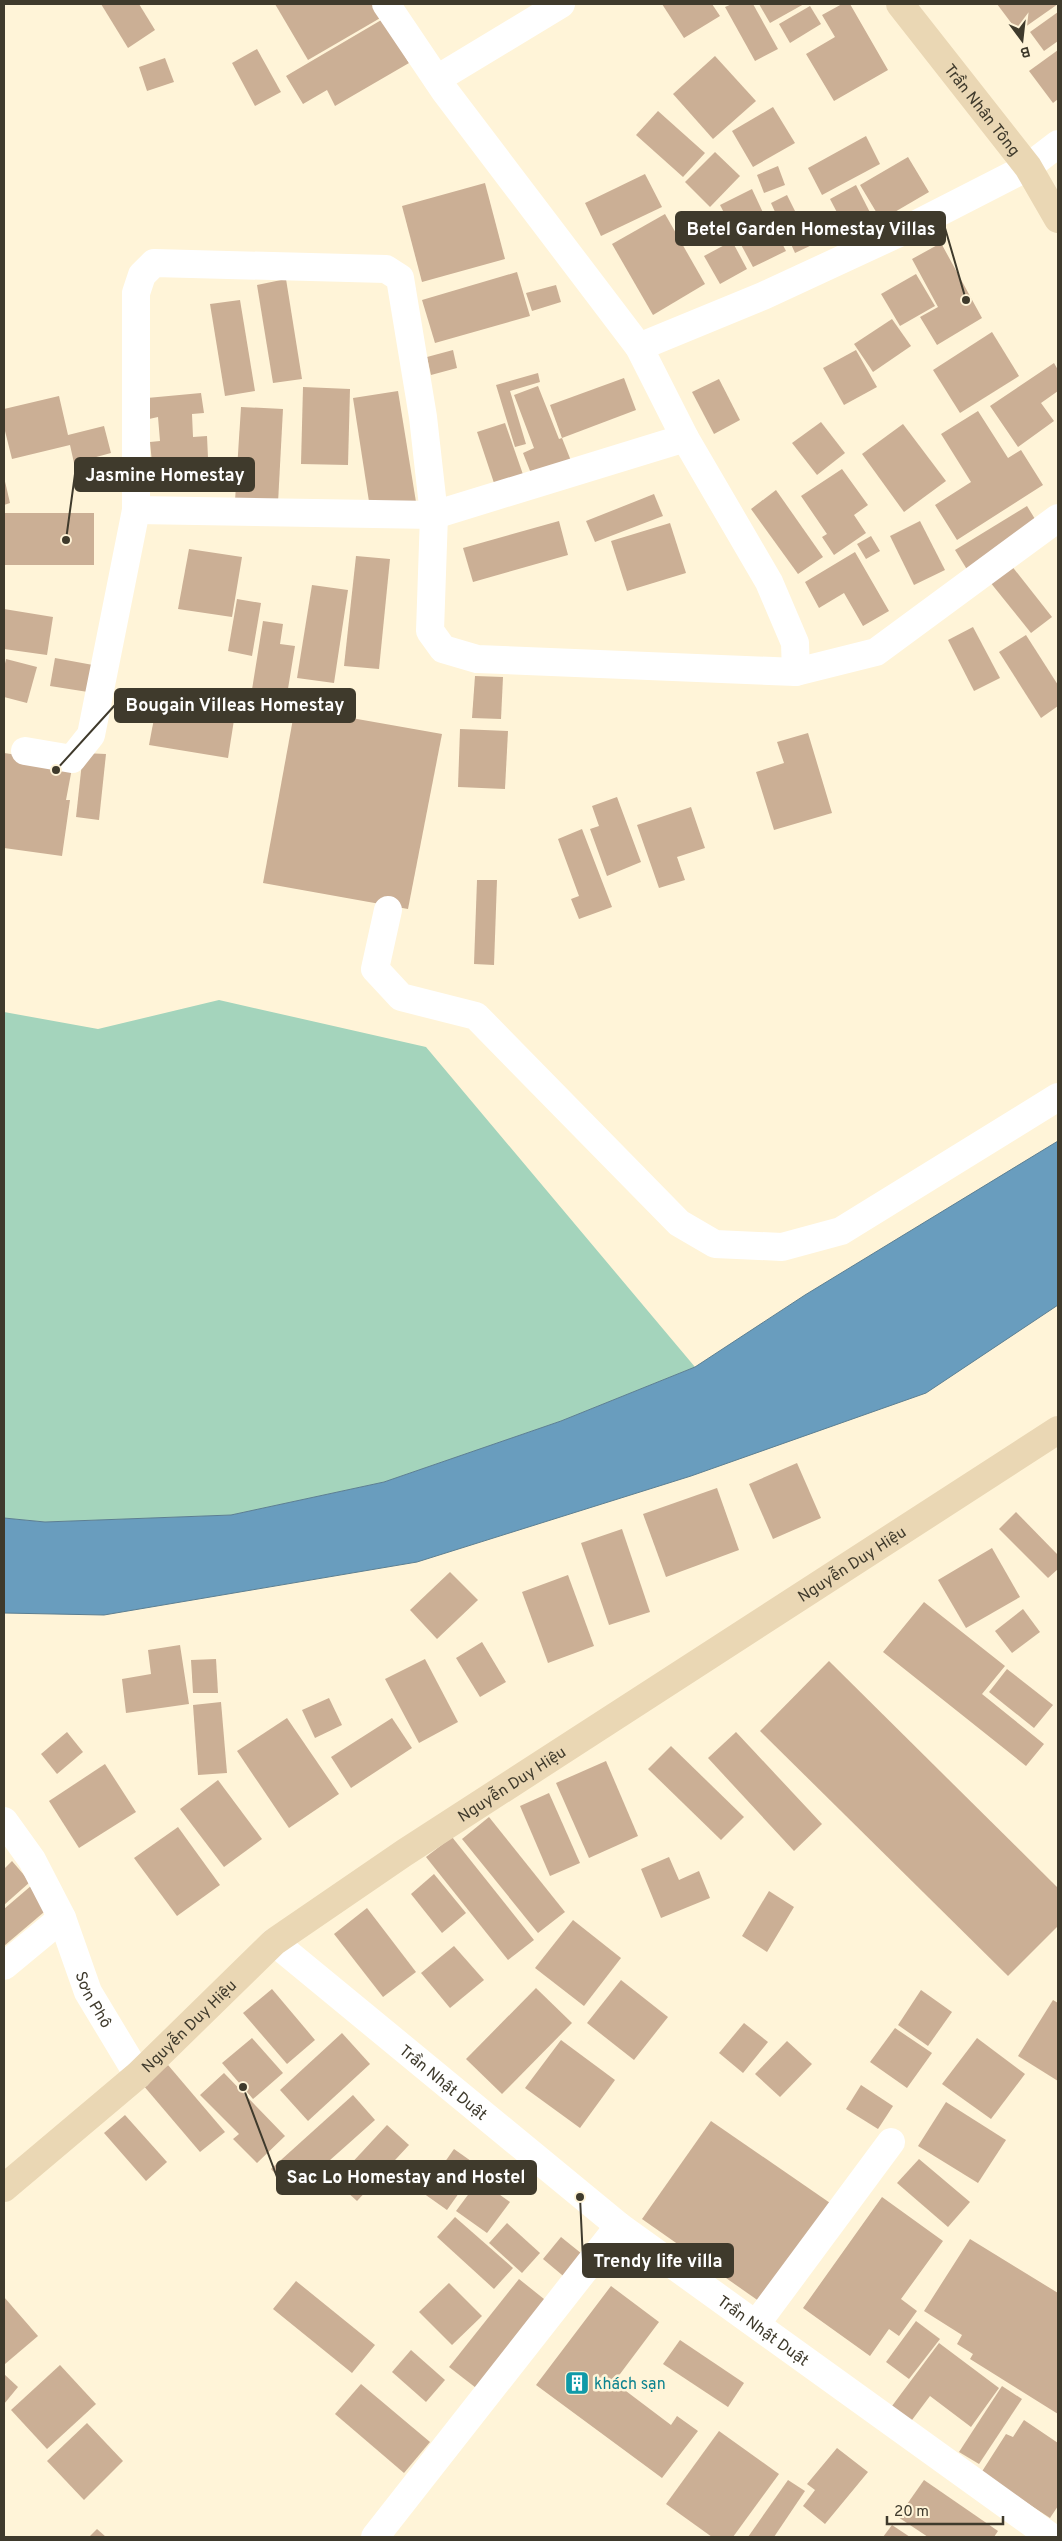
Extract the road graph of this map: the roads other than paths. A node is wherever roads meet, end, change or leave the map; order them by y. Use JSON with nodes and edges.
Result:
{"nodes":[{"id":1,"x":386,"y":4,"type":"edge"},
{"id":2,"x":561,"y":4,"type":"edge"},
{"id":3,"x":900,"y":4,"type":"edge"},
{"id":4,"x":437,"y":79,"type":"junction"},
{"id":5,"x":1058,"y":144,"type":"edge"},
{"id":6,"x":1028,"y":168,"type":"junction"},
{"id":7,"x":1058,"y":219,"type":"edge"},
{"id":8,"x":639,"y":347,"type":"junction"},
{"id":9,"x":685,"y":438,"type":"junction"},
{"id":10,"x":136,"y":510,"type":"junction"},
{"id":11,"x":434,"y":516,"type":"junction"},
{"id":12,"x":1058,"y":518,"type":"edge"},
{"id":13,"x":796,"y":672,"type":"junction"},
{"id":14,"x":25,"y":751,"type":"dead end"},
{"id":15,"x":388,"y":910,"type":"dead end"},
{"id":16,"x":1058,"y":1097,"type":"edge"},
{"id":17,"x":1058,"y":1430,"type":"edge"},
{"id":18,"x":4,"y":1821,"type":"edge"},
{"id":19,"x":62,"y":1918,"type":"junction"},
{"id":20,"x":274,"y":1942,"type":"junction"},
{"id":21,"x":4,"y":1966,"type":"edge"},
{"id":22,"x":138,"y":2075,"type":"junction"},
{"id":23,"x":891,"y":2142,"type":"dead end"},
{"id":24,"x":4,"y":2188,"type":"edge"},
{"id":25,"x":619,"y":2226,"type":"junction"},
{"id":26,"x":757,"y":2323,"type":"junction"},
{"id":27,"x":375,"y":2537,"type":"edge"},
{"id":28,"x":1051,"y":2537,"type":"edge"}],
"edges":[{"from":1,"to":4,"type":"street"},
{"from":2,"to":4,"type":"street"},
{"from":3,"to":6,"type":"main road","name":"Trần Nhân Tông"},
{"from":4,"to":8,"type":"street"},
{"from":5,"to":6,"type":"street"},
{"from":6,"to":7,"type":"main road","name":"Trần Nhân Tông"},
{"from":6,"to":8,"type":"street"},
{"from":8,"to":9,"type":"street"},
{"from":9,"to":11,"type":"street"},
{"from":9,"to":13,"type":"street"},
{"from":10,"to":11,"type":"street"},
{"from":10,"to":11,"type":"street"},
{"from":10,"to":14,"type":"street"},
{"from":11,"to":13,"type":"street"},
{"from":12,"to":13,"type":"street"},
{"from":15,"to":16,"type":"street"},
{"from":17,"to":20,"type":"main road","name":"Nguyễn Duy Hiệu"},
{"from":18,"to":19,"type":"street","name":"Sơn Phô"},
{"from":19,"to":21,"type":"street"},
{"from":19,"to":22,"type":"street","name":"Sơn Phô"},
{"from":20,"to":22,"type":"main road","name":"Nguyễn Duy Hiệu"},
{"from":20,"to":25,"type":"street","name":"Trần Nhật Duật"},
{"from":22,"to":24,"type":"main road","name":"Nguyễn Duy Hiệu"},
{"from":23,"to":26,"type":"street"},
{"from":25,"to":26,"type":"street","name":"Trần Nhật Duật"},
{"from":25,"to":27,"type":"street"},
{"from":26,"to":28,"type":"street","name":"Trần Nhật Duật"}]}
